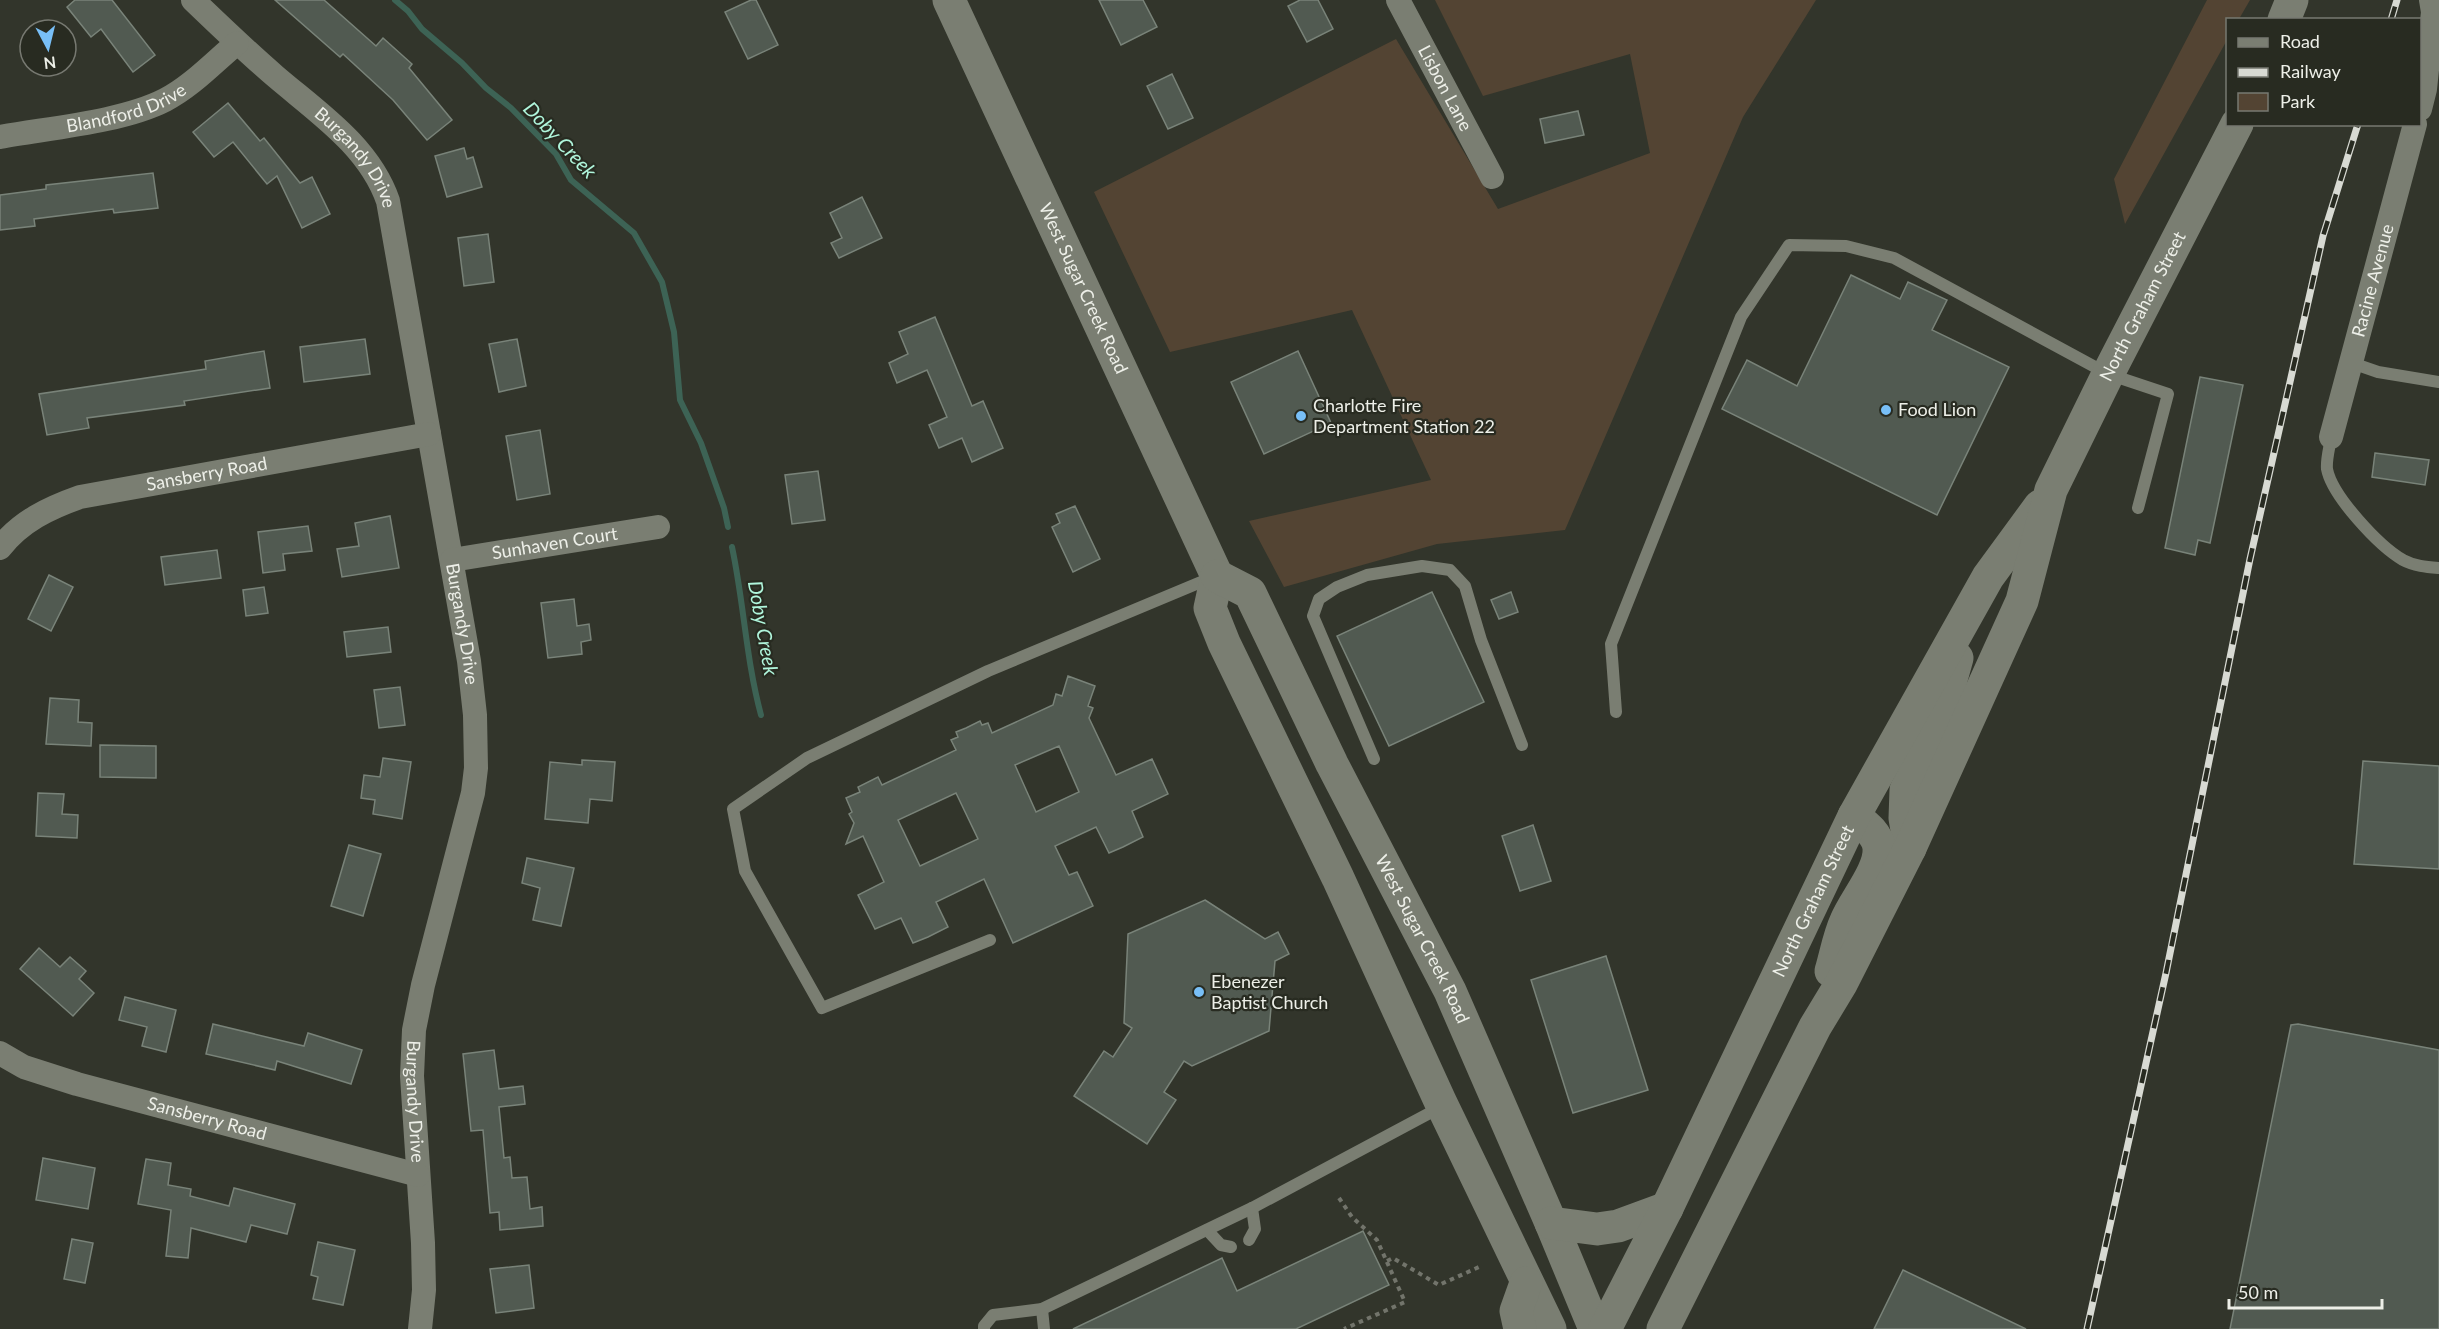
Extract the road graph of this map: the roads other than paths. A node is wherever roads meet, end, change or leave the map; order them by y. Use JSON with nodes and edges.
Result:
{"nodes":[{"id":1,"x":193,"y":0,"type":"edge"},
{"id":2,"x":949,"y":0,"type":"edge"},
{"id":3,"x":1398,"y":0,"type":"edge"},
{"id":4,"x":2292,"y":0,"type":"edge"},
{"id":5,"x":2431,"y":0,"type":"edge"},
{"id":6,"x":2285,"y":18,"type":"edge"},
{"id":7,"x":237,"y":43,"type":"junction"},
{"id":8,"x":2428,"y":98,"type":"edge"},
{"id":9,"x":2236,"y":126,"type":"edge"},
{"id":10,"x":2414,"y":126,"type":"edge"},
{"id":11,"x":0,"y":137,"type":"edge"},
{"id":12,"x":1492,"y":177,"type":"dead end"},
{"id":13,"x":2352,"y":363,"type":"junction"},
{"id":14,"x":2108,"y":374,"type":"junction"},
{"id":15,"x":2439,"y":382,"type":"edge"},
{"id":16,"x":429,"y":434,"type":"junction"},
{"id":17,"x":2331,"y":437,"type":"joint"},
{"id":18,"x":2051,"y":490,"type":"junction"},
{"id":19,"x":2138,"y":508,"type":"dead end"},
{"id":20,"x":658,"y":526,"type":"dead end"},
{"id":21,"x":0,"y":548,"type":"edge"},
{"id":22,"x":452,"y":560,"type":"junction"},
{"id":23,"x":2439,"y":568,"type":"edge"},
{"id":24,"x":1217,"y":576,"type":"junction"},
{"id":25,"x":1971,"y":607,"type":"junction"},
{"id":26,"x":1224,"y":643,"type":"junction"},
{"id":27,"x":1616,"y":712,"type":"dead end"},
{"id":28,"x":1522,"y":745,"type":"dead end"},
{"id":29,"x":1374,"y":759,"type":"dead end"},
{"id":30,"x":1332,"y":764,"type":"junction"},
{"id":31,"x":1854,"y":816,"type":"junction"},
{"id":32,"x":1910,"y":848,"type":"junction"},
{"id":33,"x":990,"y":940,"type":"dead end"},
{"id":34,"x":1815,"y":1027,"type":"junction"},
{"id":35,"x":0,"y":1053,"type":"edge"},
{"id":36,"x":1442,"y":1106,"type":"junction"},
{"id":37,"x":418,"y":1175,"type":"junction"},
{"id":38,"x":1252,"y":1208,"type":"junction"},
{"id":39,"x":1667,"y":1208,"type":"junction"},
{"id":40,"x":1551,"y":1223,"type":"junction"},
{"id":41,"x":1207,"y":1230,"type":"junction"},
{"id":42,"x":1249,"y":1240,"type":"dead end"},
{"id":43,"x":1231,"y":1247,"type":"dead end"},
{"id":44,"x":1526,"y":1283,"type":"junction"},
{"id":45,"x":1042,"y":1309,"type":"junction"},
{"id":46,"x":420,"y":1329,"type":"edge"},
{"id":47,"x":984,"y":1329,"type":"edge"},
{"id":48,"x":1044,"y":1329,"type":"edge"},
{"id":49,"x":1520,"y":1329,"type":"edge"},
{"id":50,"x":1550,"y":1329,"type":"edge"},
{"id":51,"x":1595,"y":1329,"type":"edge"},
{"id":52,"x":1605,"y":1329,"type":"edge"},
{"id":53,"x":1663,"y":1329,"type":"edge"}],
"edges":[{"from":1,"to":7,"type":"street","name":"Burgandy Drive"},
{"from":2,"to":24,"type":"main road","name":"West Sugar Creek Road"},
{"from":3,"to":12,"type":"street","name":"Lisbon Lane"},
{"from":4,"to":6,"type":"main road"},
{"from":5,"to":8,"type":"street"},
{"from":7,"to":11,"type":"street","name":"Blandford Drive"},
{"from":7,"to":16,"type":"street","name":"Burgandy Drive"},
{"from":9,"to":14,"type":"main road","name":"North Graham Street"},
{"from":10,"to":13,"type":"street","name":"Racine Avenue"},
{"from":13,"to":15,"type":"lane"},
{"from":13,"to":17,"type":"street","name":"Racine Avenue"},
{"from":14,"to":18,"type":"main road","name":"North Graham Street"},
{"from":14,"to":19,"type":"lane"},
{"from":14,"to":27,"type":"lane"},
{"from":16,"to":21,"type":"street","name":"Sansberry Road"},
{"from":16,"to":22,"type":"street","name":"Burgandy Drive"},
{"from":17,"to":23,"type":"lane"},
{"from":18,"to":25,"type":"main road","name":"North Graham Street"},
{"from":18,"to":32,"type":"main road","name":"North Graham Street"},
{"from":20,"to":22,"type":"street","name":"Sunhaven Court"},
{"from":22,"to":37,"type":"street","name":"Burgandy Drive"},
{"from":24,"to":26,"type":"main road"},
{"from":24,"to":30,"type":"main road","name":"West Sugar Creek Road"},
{"from":24,"to":33,"type":"lane"},
{"from":25,"to":31,"type":"main road","name":"North Graham Street"},
{"from":25,"to":32,"type":"main road"},
{"from":26,"to":30,"type":"main road"},
{"from":26,"to":36,"type":"main road"},
{"from":28,"to":29,"type":"lane"},
{"from":30,"to":40,"type":"main road","name":"West Sugar Creek Road"},
{"from":31,"to":34,"type":"main road"},
{"from":31,"to":39,"type":"main road","name":"North Graham Street"},
{"from":32,"to":34,"type":"main road","name":"North Graham Street"},
{"from":34,"to":53,"type":"main road","name":"North Graham Street"},
{"from":35,"to":37,"type":"street","name":"Sansberry Road"},
{"from":36,"to":38,"type":"lane"},
{"from":36,"to":44,"type":"main road"},
{"from":37,"to":46,"type":"street","name":"Burgandy Drive"},
{"from":38,"to":41,"type":"lane"},
{"from":38,"to":42,"type":"lane"},
{"from":39,"to":40,"type":"main road"},
{"from":39,"to":52,"type":"main road","name":"North Graham Street"},
{"from":40,"to":51,"type":"main road","name":"West Sugar Creek Road"},
{"from":41,"to":43,"type":"lane"},
{"from":41,"to":45,"type":"lane"},
{"from":44,"to":49,"type":"main road"},
{"from":44,"to":50,"type":"main road"},
{"from":45,"to":47,"type":"lane"},
{"from":45,"to":48,"type":"lane"}]}
